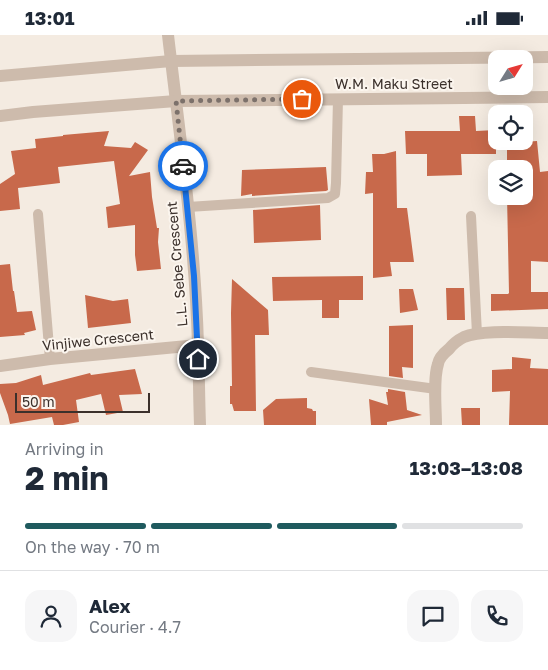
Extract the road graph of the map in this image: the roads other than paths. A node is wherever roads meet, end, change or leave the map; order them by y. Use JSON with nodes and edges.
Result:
{"nodes":[{"id":1,"x":168,"y":35,"type":"edge"},
{"id":2,"x":548,"y":57,"type":"edge"},
{"id":3,"x":171,"y":61,"type":"junction"},
{"id":4,"x":0,"y":76,"type":"edge"},
{"id":5,"x":548,"y":97,"type":"edge"},
{"id":6,"x":338,"y":99,"type":"junction"},
{"id":7,"x":176,"y":101,"type":"junction"},
{"id":8,"x":0,"y":116,"type":"edge"},
{"id":9,"x":188,"y":207,"type":"junction"},
{"id":10,"x":38,"y":214,"type":"dead end"},
{"id":11,"x":471,"y":216,"type":"dead end"},
{"id":12,"x":548,"y":333,"type":"edge"},
{"id":13,"x":477,"y":334,"type":"junction"},
{"id":14,"x":198,"y":345,"type":"junction"},
{"id":15,"x":50,"y":359,"type":"junction"},
{"id":16,"x":0,"y":366,"type":"edge"},
{"id":17,"x":311,"y":373,"type":"dead end"},
{"id":18,"x":436,"y":389,"type":"junction"},
{"id":19,"x":200,"y":425,"type":"edge"},
{"id":20,"x":436,"y":425,"type":"edge"}],
"edges":[{"from":1,"to":3,"type":"street","name":"L.L. Sebe Crescent"},
{"from":2,"to":3,"type":"street","name":"W.M. Maku Street"},
{"from":3,"to":4,"type":"street","name":"W.M. Maku Street"},
{"from":3,"to":7,"type":"street","name":"L.L. Sebe Crescent"},
{"from":5,"to":6,"type":"street","name":"W.M. Maku Street"},
{"from":6,"to":7,"type":"street","name":"W.M. Maku Street"},
{"from":6,"to":9,"type":"lane"},
{"from":7,"to":8,"type":"street","name":"W.M. Maku Street"},
{"from":7,"to":9,"type":"street","name":"L.L. Sebe Crescent"},
{"from":9,"to":14,"type":"street","name":"L.L. Sebe Crescent"},
{"from":10,"to":15,"type":"lane"},
{"from":11,"to":13,"type":"lane"},
{"from":12,"to":13,"type":"street"},
{"from":13,"to":18,"type":"street"},
{"from":14,"to":15,"type":"street","name":"Vinjiwe Crescent"},
{"from":14,"to":19,"type":"street","name":"L.L. Sebe Crescent"},
{"from":15,"to":16,"type":"street","name":"Vinjiwe Crescent"},
{"from":17,"to":18,"type":"lane"},
{"from":18,"to":20,"type":"street"}]}
